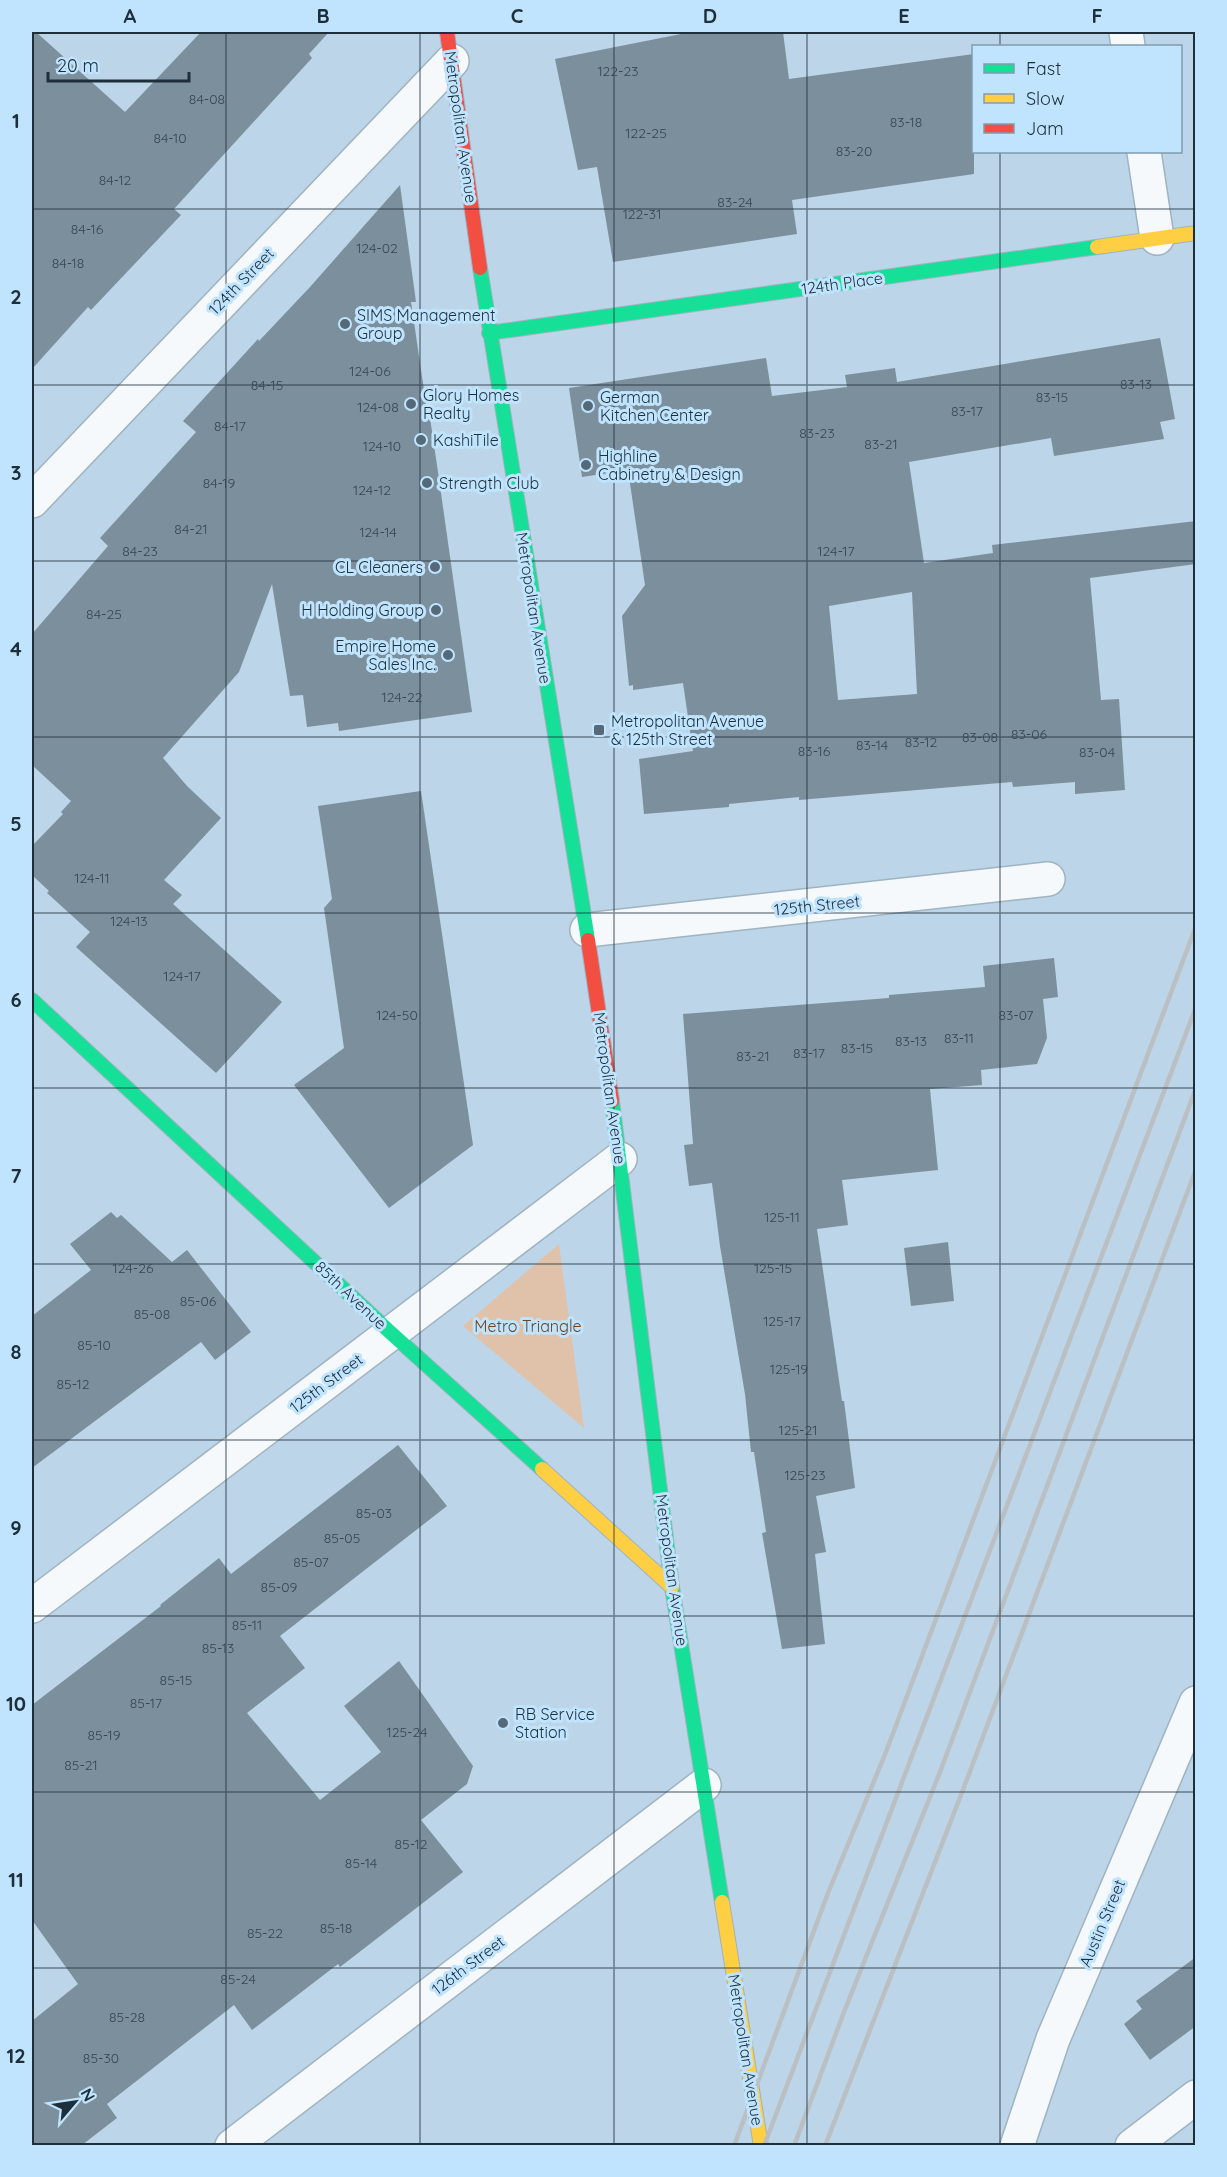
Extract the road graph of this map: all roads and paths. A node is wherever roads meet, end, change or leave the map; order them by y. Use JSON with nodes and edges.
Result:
{"nodes":[{"id":1,"x":449,"y":46,"type":"edge"},
{"id":2,"x":1144,"y":153,"type":"edge"},
{"id":3,"x":1196,"y":233,"type":"edge"},
{"id":4,"x":1157,"y":238,"type":"junction"},
{"id":5,"x":489,"y":333,"type":"junction"},
{"id":6,"x":32,"y":501,"type":"edge"},
{"id":7,"x":1048,"y":879,"type":"dead end"},
{"id":8,"x":587,"y":930,"type":"junction"},
{"id":9,"x":32,"y":1000,"type":"edge"},
{"id":10,"x":620,"y":1159,"type":"junction"},
{"id":11,"x":392,"y":1333,"type":"junction"},
{"id":12,"x":672,"y":1587,"type":"junction"},
{"id":13,"x":32,"y":1606,"type":"edge"},
{"id":14,"x":1196,"y":1703,"type":"edge"},
{"id":15,"x":704,"y":1785,"type":"junction"},
{"id":16,"x":1196,"y":2097,"type":"edge"},
{"id":17,"x":232,"y":2145,"type":"edge"},
{"id":18,"x":761,"y":2145,"type":"edge"},
{"id":19,"x":1017,"y":2145,"type":"edge"},
{"id":20,"x":1132,"y":2145,"type":"edge"}],
"edges":[{"from":1,"to":5,"type":"main road","name":"Metropolitan Avenue"},
{"from":1,"to":6,"type":"street","name":"124th Street"},
{"from":2,"to":4,"type":"street"},
{"from":3,"to":4,"type":"main road","name":"124th Place"},
{"from":4,"to":5,"type":"main road","name":"124th Place"},
{"from":5,"to":8,"type":"main road","name":"Metropolitan Avenue"},
{"from":7,"to":8,"type":"street","name":"125th Street"},
{"from":8,"to":10,"type":"main road","name":"Metropolitan Avenue"},
{"from":9,"to":11,"type":"main road","name":"85th Avenue"},
{"from":10,"to":11,"type":"street","name":"125th Street"},
{"from":10,"to":12,"type":"main road","name":"Metropolitan Avenue"},
{"from":11,"to":12,"type":"main road","name":"85th Avenue"},
{"from":11,"to":13,"type":"street","name":"125th Street"},
{"from":12,"to":15,"type":"main road","name":"Metropolitan Avenue"},
{"from":14,"to":19,"type":"street","name":"Austin Street"},
{"from":15,"to":17,"type":"street","name":"126th Street"},
{"from":15,"to":18,"type":"main road","name":"Metropolitan Avenue"},
{"from":16,"to":20,"type":"street"}]}
